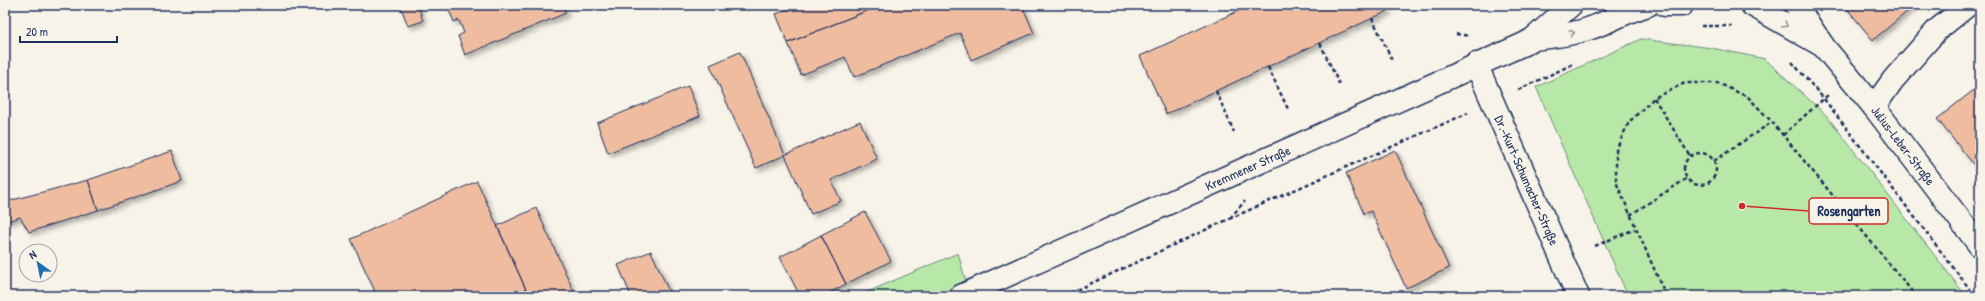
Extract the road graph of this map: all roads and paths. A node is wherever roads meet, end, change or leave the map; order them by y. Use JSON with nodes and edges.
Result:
{"nodes":[{"id":1,"x":1571,"y":5,"type":"edge"},
{"id":2,"x":1648,"y":5,"type":"edge"},
{"id":3,"x":1665,"y":5,"type":"edge"},
{"id":4,"x":1682,"y":5,"type":"edge"},
{"id":5,"x":1752,"y":5,"type":"edge"},
{"id":6,"x":1796,"y":5,"type":"edge"},
{"id":7,"x":1968,"y":5,"type":"edge"},
{"id":8,"x":1372,"y":18,"type":"dead end"},
{"id":9,"x":1694,"y":27,"type":"dead end"},
{"id":10,"x":1739,"y":27,"type":"dead end"},
{"id":11,"x":1534,"y":39,"type":"junction"},
{"id":12,"x":1320,"y":43,"type":"dead end"},
{"id":13,"x":1824,"y":47,"type":"junction"},
{"id":14,"x":1582,"y":60,"type":"dead end"},
{"id":15,"x":1791,"y":61,"type":"dead end"},
{"id":16,"x":1393,"y":62,"type":"dead end"},
{"id":17,"x":1476,"y":64,"type":"junction"},
{"id":18,"x":1268,"y":67,"type":"dead end"},
{"id":19,"x":1340,"y":86,"type":"dead end"},
{"id":20,"x":1526,"y":86,"type":"dead end"},
{"id":21,"x":1216,"y":91,"type":"dead end"},
{"id":22,"x":1654,"y":98,"type":"junction"},
{"id":23,"x":1816,"y":106,"type":"dead end"},
{"id":24,"x":1874,"y":107,"type":"junction"},
{"id":25,"x":1288,"y":109,"type":"dead end"},
{"id":26,"x":1470,"y":112,"type":"dead end"},
{"id":27,"x":1772,"y":122,"type":"junction"},
{"id":28,"x":1234,"y":132,"type":"dead end"},
{"id":29,"x":1783,"y":135,"type":"junction"},
{"id":30,"x":1690,"y":156,"type":"junction"},
{"id":31,"x":1714,"y":161,"type":"junction"},
{"id":32,"x":1686,"y":179,"type":"junction"},
{"id":33,"x":1630,"y":215,"type":"junction"},
{"id":34,"x":1635,"y":228,"type":"junction"},
{"id":35,"x":1595,"y":246,"type":"dead end"},
{"id":36,"x":1980,"y":246,"type":"edge"},
{"id":37,"x":961,"y":296,"type":"edge"},
{"id":38,"x":1064,"y":296,"type":"edge"},
{"id":39,"x":1578,"y":296,"type":"edge"},
{"id":40,"x":1666,"y":296,"type":"edge"},
{"id":41,"x":1916,"y":296,"type":"edge"},
{"id":42,"x":1975,"y":296,"type":"edge"}],
"edges":[{"from":1,"to":11,"type":"main road","name":"Kremmener Straße"},
{"from":11,"to":2,"type":"main road","name":"Kremmener Straße","one_way":true},
{"from":3,"to":4,"type":"main road"},
{"from":5,"to":13,"type":"main road","name":"Julius-Leber-Straße","one_way":true},
{"from":6,"to":13,"type":"main road","name":"Julius-Leber-Straße"},
{"from":7,"to":24,"type":"main road"},
{"from":8,"to":16,"type":"path"},
{"from":9,"to":10,"type":"path"},
{"from":11,"to":17,"type":"main road","name":"Kremmener Straße"},
{"from":12,"to":19,"type":"path"},
{"from":13,"to":24,"type":"main road","name":"Julius-Leber-Straße"},
{"from":14,"to":20,"type":"path"},
{"from":15,"to":42,"type":"path"},
{"from":17,"to":37,"type":"main road","name":"Kremmener Straße"},
{"from":17,"to":39,"type":"main road","name":"Dr.-Kurt-Schumacher-Straße"},
{"from":18,"to":25,"type":"path"},
{"from":21,"to":28,"type":"path"},
{"from":22,"to":27,"type":"path"},
{"from":22,"to":30,"type":"path"},
{"from":22,"to":33,"type":"path"},
{"from":23,"to":29,"type":"path"},
{"from":24,"to":36,"type":"main road","name":"Julius-Leber-Straße"},
{"from":26,"to":38,"type":"path"},
{"from":27,"to":29,"type":"path"},
{"from":27,"to":31,"type":"path"},
{"from":29,"to":41,"type":"path"},
{"from":30,"to":31,"type":"path"},
{"from":30,"to":32,"type":"path"},
{"from":31,"to":32,"type":"path"},
{"from":32,"to":33,"type":"path"},
{"from":33,"to":34,"type":"path"},
{"from":34,"to":35,"type":"path"},
{"from":34,"to":40,"type":"path"}]}
